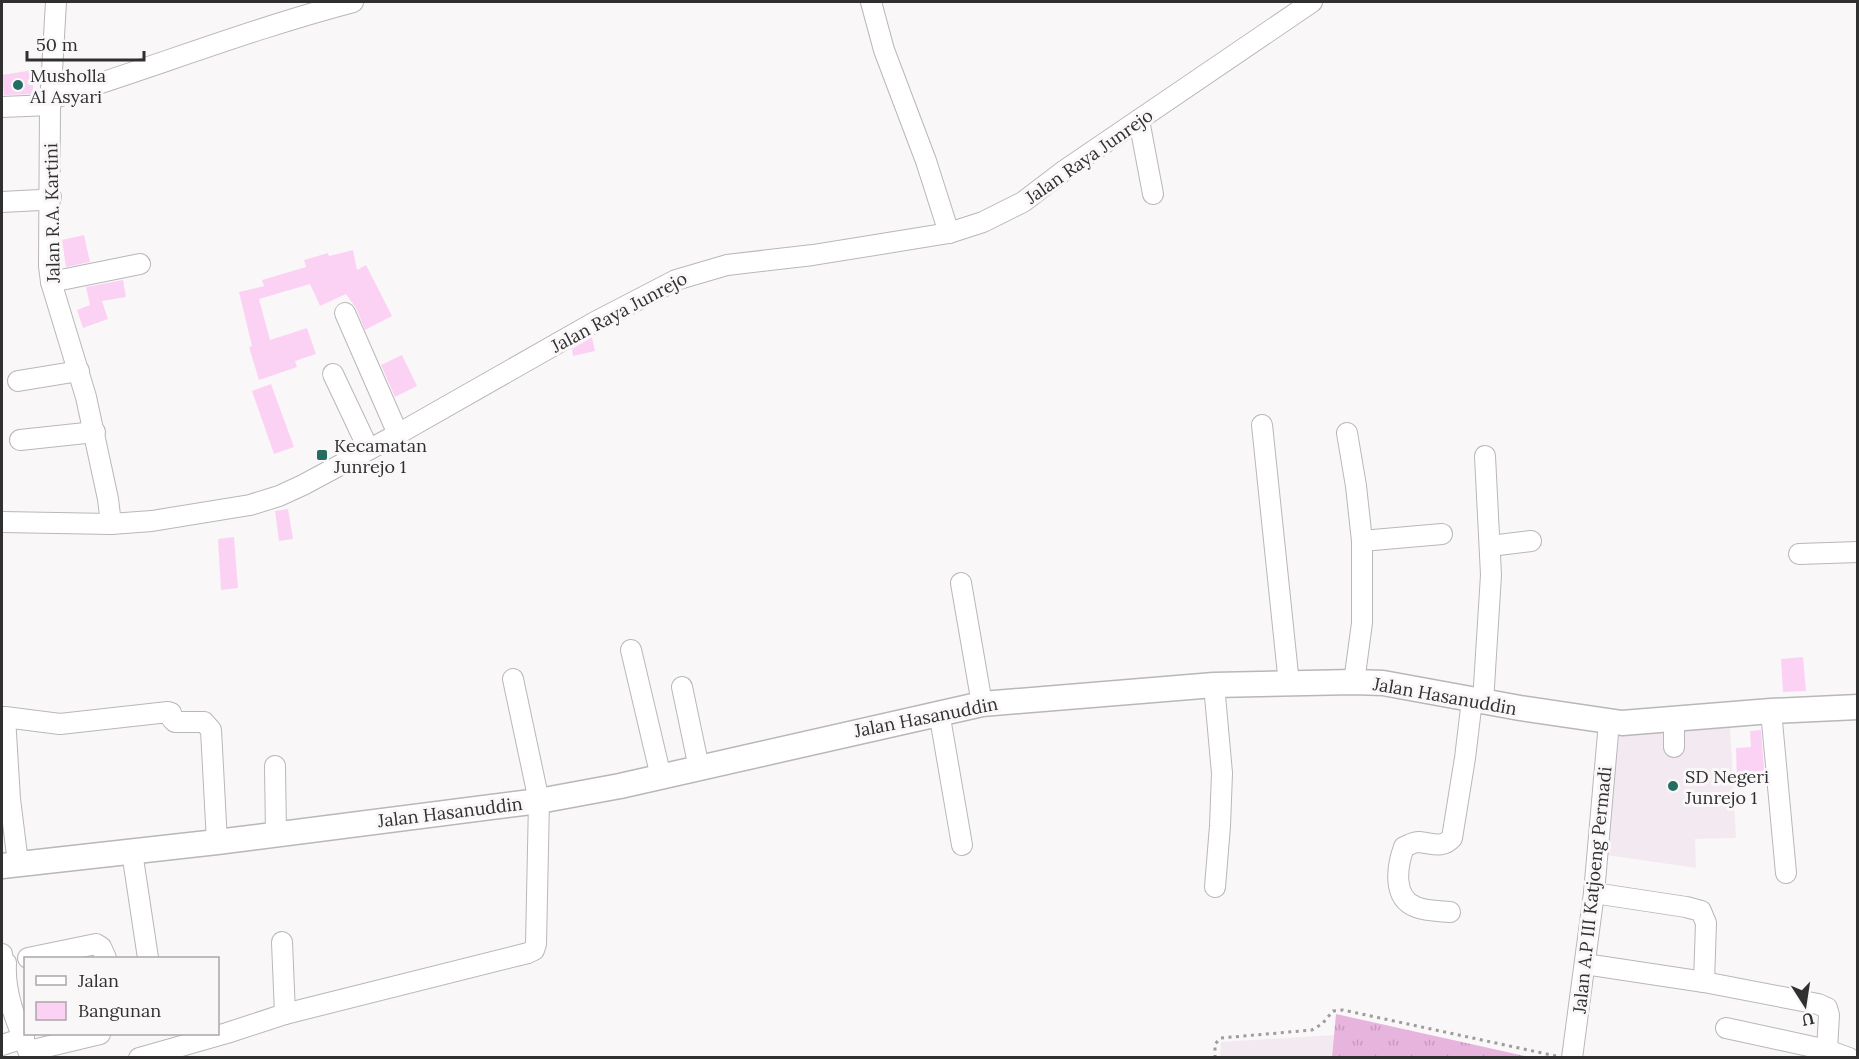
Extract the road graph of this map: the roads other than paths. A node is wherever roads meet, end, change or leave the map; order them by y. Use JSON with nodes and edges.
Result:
{"nodes":[{"id":1,"x":56,"y":2,"type":"edge"},
{"id":2,"x":353,"y":2,"type":"edge"},
{"id":3,"x":871,"y":2,"type":"edge"},
{"id":4,"x":1312,"y":2,"type":"edge"},
{"id":5,"x":50,"y":102,"type":"junction"},
{"id":6,"x":2,"y":107,"type":"edge"},
{"id":7,"x":1139,"y":120,"type":"junction"},
{"id":8,"x":1153,"y":194,"type":"dead end"},
{"id":9,"x":51,"y":197,"type":"junction"},
{"id":10,"x":2,"y":202,"type":"edge"},
{"id":11,"x":949,"y":233,"type":"junction"},
{"id":12,"x":140,"y":264,"type":"dead end"},
{"id":13,"x":51,"y":282,"type":"junction"},
{"id":14,"x":345,"y":312,"type":"dead end"},
{"id":15,"x":79,"y":371,"type":"junction"},
{"id":16,"x":333,"y":374,"type":"dead end"},
{"id":17,"x":18,"y":381,"type":"dead end"},
{"id":18,"x":1262,"y":425,"type":"dead end"},
{"id":19,"x":94,"y":432,"type":"junction"},
{"id":20,"x":1347,"y":433,"type":"dead end"},
{"id":21,"x":398,"y":434,"type":"junction"},
{"id":22,"x":20,"y":440,"type":"dead end"},
{"id":23,"x":368,"y":448,"type":"junction"},
{"id":24,"x":1485,"y":456,"type":"dead end"},
{"id":25,"x":2,"y":522,"type":"edge"},
{"id":26,"x":111,"y":525,"type":"junction"},
{"id":27,"x":1442,"y":534,"type":"dead end"},
{"id":28,"x":1362,"y":541,"type":"junction"},
{"id":29,"x":1531,"y":541,"type":"dead end"},
{"id":30,"x":1490,"y":546,"type":"junction"},
{"id":31,"x":1857,"y":552,"type":"edge"},
{"id":32,"x":1799,"y":554,"type":"dead end"},
{"id":33,"x":961,"y":583,"type":"dead end"},
{"id":34,"x":631,"y":650,"type":"dead end"},
{"id":35,"x":513,"y":679,"type":"dead end"},
{"id":36,"x":1354,"y":681,"type":"junction"},
{"id":37,"x":1289,"y":684,"type":"junction"},
{"id":38,"x":1214,"y":685,"type":"junction"},
{"id":39,"x":682,"y":687,"type":"dead end"},
{"id":40,"x":1477,"y":701,"type":"junction"},
{"id":41,"x":982,"y":704,"type":"junction"},
{"id":42,"x":1857,"y":707,"type":"edge"},
{"id":43,"x":1771,"y":711,"type":"junction"},
{"id":44,"x":939,"y":712,"type":"junction"},
{"id":45,"x":1674,"y":719,"type":"junction"},
{"id":46,"x":1609,"y":722,"type":"junction"},
{"id":47,"x":1674,"y":747,"type":"dead end"},
{"id":48,"x":275,"y":766,"type":"dead end"},
{"id":49,"x":699,"y":768,"type":"junction"},
{"id":50,"x":661,"y":777,"type":"junction"},
{"id":51,"x":539,"y":801,"type":"junction"},
{"id":52,"x":276,"y":834,"type":"junction"},
{"id":53,"x":218,"y":842,"type":"junction"},
{"id":54,"x":962,"y":845,"type":"dead end"},
{"id":55,"x":132,"y":852,"type":"junction"},
{"id":56,"x":10,"y":864,"type":"edge"},
{"id":57,"x":1786,"y":873,"type":"dead end"},
{"id":58,"x":1215,"y":887,"type":"dead end"},
{"id":59,"x":1594,"y":893,"type":"junction"},
{"id":60,"x":1449,"y":912,"type":"dead end"},
{"id":61,"x":282,"y":942,"type":"dead end"},
{"id":62,"x":106,"y":957,"type":"edge"},
{"id":63,"x":148,"y":957,"type":"edge"},
{"id":64,"x":11,"y":959,"type":"edge"},
{"id":65,"x":1584,"y":964,"type":"junction"},
{"id":66,"x":1704,"y":982,"type":"junction"},
{"id":67,"x":285,"y":1014,"type":"junction"},
{"id":68,"x":1726,"y":1028,"type":"dead end"},
{"id":69,"x":219,"y":1034,"type":"edge"},
{"id":70,"x":95,"y":1035,"type":"edge"},
{"id":71,"x":212,"y":1035,"type":"edge"},
{"id":72,"x":161,"y":1042,"type":"edge"},
{"id":73,"x":2,"y":1045,"type":"edge"},
{"id":74,"x":28,"y":1049,"type":"edge"},
{"id":75,"x":1827,"y":1050,"type":"junction"},
{"id":76,"x":139,"y":1058,"type":"edge"},
{"id":77,"x":1572,"y":1058,"type":"edge"},
{"id":78,"x":1849,"y":1058,"type":"edge"}],
"edges":[{"from":1,"to":5,"type":"street","name":"Jalan R.A. Kartini"},
{"from":2,"to":5,"type":"street"},
{"from":3,"to":11,"type":"street"},
{"from":4,"to":7,"type":"street","name":"Jalan Raya Junrejo"},
{"from":5,"to":6,"type":"street"},
{"from":5,"to":9,"type":"street","name":"Jalan R.A. Kartini"},
{"from":7,"to":8,"type":"street"},
{"from":7,"to":11,"type":"street","name":"Jalan Raya Junrejo"},
{"from":9,"to":10,"type":"street"},
{"from":9,"to":13,"type":"street","name":"Jalan R.A. Kartini"},
{"from":11,"to":21,"type":"street","name":"Jalan Raya Junrejo"},
{"from":12,"to":13,"type":"street"},
{"from":13,"to":15,"type":"street","name":"Jalan R.A. Kartini"},
{"from":14,"to":21,"type":"street"},
{"from":15,"to":17,"type":"street"},
{"from":15,"to":19,"type":"street","name":"Jalan R.A. Kartini"},
{"from":16,"to":23,"type":"street"},
{"from":18,"to":37,"type":"street"},
{"from":19,"to":22,"type":"street"},
{"from":19,"to":26,"type":"street","name":"Jalan R.A. Kartini"},
{"from":20,"to":28,"type":"street"},
{"from":21,"to":23,"type":"street","name":"Jalan Raya Junrejo"},
{"from":23,"to":26,"type":"street","name":"Jalan Raya Junrejo"},
{"from":24,"to":30,"type":"street"},
{"from":25,"to":26,"type":"street","name":"Jalan Raya Junrejo"},
{"from":27,"to":28,"type":"street"},
{"from":28,"to":36,"type":"street"},
{"from":29,"to":30,"type":"street"},
{"from":30,"to":40,"type":"street"},
{"from":31,"to":32,"type":"street"},
{"from":33,"to":41,"type":"street"},
{"from":34,"to":50,"type":"street"},
{"from":35,"to":51,"type":"street"},
{"from":36,"to":37,"type":"main road","name":"Jalan Hasanuddin"},
{"from":36,"to":40,"type":"main road","name":"Jalan Hasanuddin"},
{"from":37,"to":38,"type":"main road","name":"Jalan Hasanuddin"},
{"from":38,"to":41,"type":"main road","name":"Jalan Hasanuddin"},
{"from":38,"to":58,"type":"street"},
{"from":39,"to":49,"type":"street"},
{"from":40,"to":46,"type":"main road","name":"Jalan Hasanuddin"},
{"from":40,"to":60,"type":"street"},
{"from":41,"to":44,"type":"main road","name":"Jalan Hasanuddin"},
{"from":42,"to":43,"type":"main road","name":"Jalan Hasanuddin"},
{"from":43,"to":45,"type":"main road","name":"Jalan Hasanuddin"},
{"from":43,"to":57,"type":"street"},
{"from":44,"to":49,"type":"main road","name":"Jalan Hasanuddin"},
{"from":44,"to":54,"type":"street"},
{"from":45,"to":46,"type":"main road","name":"Jalan Hasanuddin"},
{"from":45,"to":47,"type":"street"},
{"from":46,"to":59,"type":"street","name":"Jalan A.P III Katjoeng Permadi"},
{"from":48,"to":52,"type":"street"},
{"from":49,"to":50,"type":"main road","name":"Jalan Hasanuddin"},
{"from":50,"to":51,"type":"main road","name":"Jalan Hasanuddin"},
{"from":51,"to":52,"type":"main road","name":"Jalan Hasanuddin"},
{"from":51,"to":67,"type":"street"},
{"from":52,"to":53,"type":"main road","name":"Jalan Hasanuddin"},
{"from":53,"to":55,"type":"main road","name":"Jalan Hasanuddin"},
{"from":53,"to":56,"type":"street"},
{"from":55,"to":56,"type":"main road","name":"Jalan Hasanuddin"},
{"from":55,"to":63,"type":"street"},
{"from":59,"to":65,"type":"street","name":"Jalan A.P III Katjoeng Permadi"},
{"from":59,"to":66,"type":"street"},
{"from":61,"to":67,"type":"street"},
{"from":62,"to":64,"type":"street"},
{"from":64,"to":74,"type":"street"},
{"from":65,"to":66,"type":"street"},
{"from":65,"to":77,"type":"street","name":"Jalan A.P III Katjoeng Permadi"},
{"from":66,"to":75,"type":"street"},
{"from":67,"to":69,"type":"street"},
{"from":68,"to":75,"type":"street"},
{"from":70,"to":74,"type":"street"},
{"from":71,"to":72,"type":"street"},
{"from":72,"to":76,"type":"street"},
{"from":73,"to":74,"type":"street"},
{"from":75,"to":78,"type":"street"}]}
